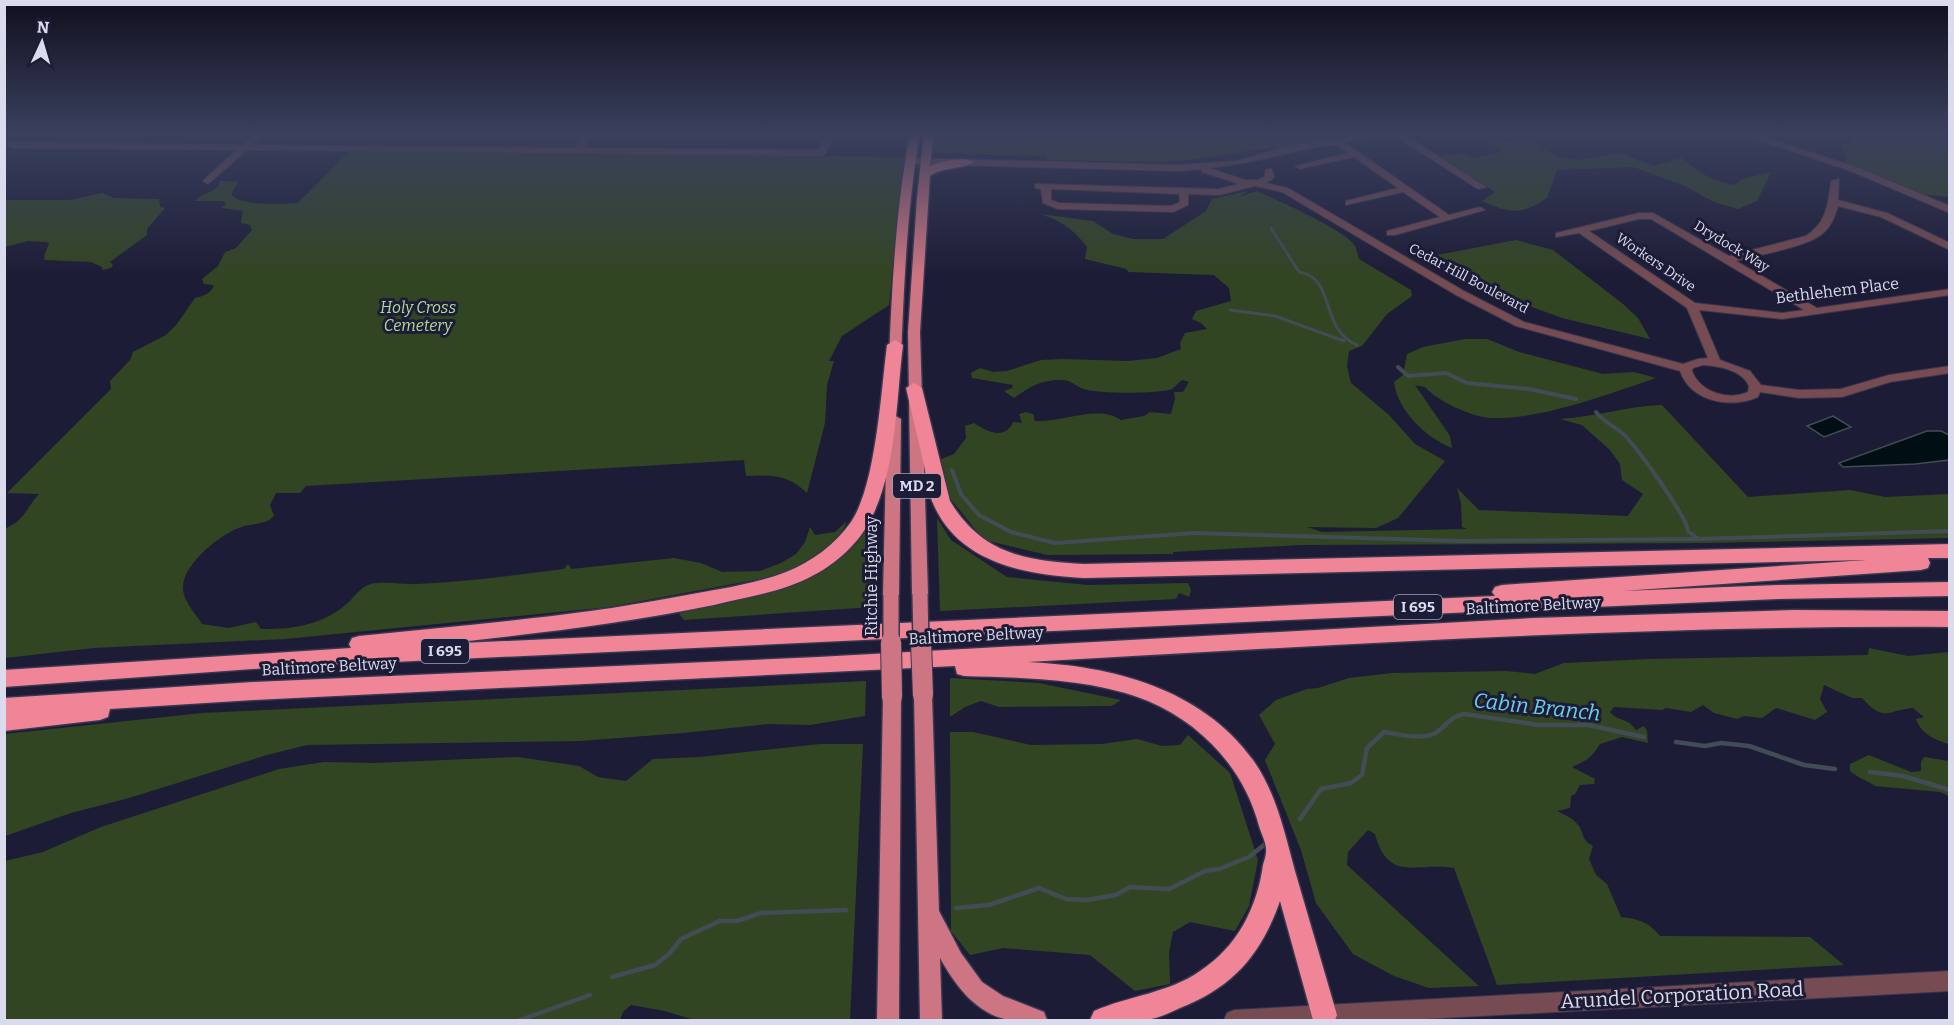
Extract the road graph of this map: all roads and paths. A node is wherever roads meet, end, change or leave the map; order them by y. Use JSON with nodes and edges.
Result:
{"nodes":[{"id":1,"x":908,"y":181,"type":"edge"},
{"id":2,"x":923,"y":181,"type":"edge"},
{"id":3,"x":1227,"y":181,"type":"edge"},
{"id":4,"x":1240,"y":181,"type":"edge"},
{"id":5,"x":1261,"y":181,"type":"edge"},
{"id":6,"x":1277,"y":181,"type":"edge"},
{"id":7,"x":1393,"y":181,"type":"edge"},
{"id":8,"x":1471,"y":181,"type":"edge"},
{"id":9,"x":1836,"y":181,"type":"dead end"},
{"id":10,"x":1882,"y":181,"type":"edge"},
{"id":11,"x":1253,"y":184,"type":"junction"},
{"id":12,"x":1481,"y":187,"type":"dead end"},
{"id":13,"x":1404,"y":189,"type":"junction"},
{"id":14,"x":1183,"y":190,"type":"junction"},
{"id":15,"x":1285,"y":190,"type":"junction"},
{"id":16,"x":1207,"y":191,"type":"junction"},
{"id":17,"x":1833,"y":202,"type":"junction"},
{"id":18,"x":1349,"y":203,"type":"dead end"},
{"id":19,"x":1480,"y":210,"type":"dead end"},
{"id":20,"x":1950,"y":210,"type":"edge"},
{"id":21,"x":1447,"y":218,"type":"junction"},
{"id":22,"x":1581,"y":230,"type":"junction"},
{"id":23,"x":1391,"y":233,"type":"dead end"},
{"id":24,"x":1560,"y":235,"type":"dead end"},
{"id":25,"x":1950,"y":247,"type":"edge"},
{"id":26,"x":1727,"y":260,"type":"junction"},
{"id":27,"x":1950,"y":292,"type":"edge"},
{"id":28,"x":1692,"y":306,"type":"junction"},
{"id":29,"x":1816,"y":312,"type":"junction"},
{"id":30,"x":895,"y":345,"type":"junction"},
{"id":31,"x":1715,"y":362,"type":"junction"},
{"id":32,"x":1687,"y":369,"type":"junction"},
{"id":33,"x":1950,"y":369,"type":"edge"},
{"id":34,"x":914,"y":387,"type":"junction"},
{"id":35,"x":1755,"y":388,"type":"junction"},
{"id":36,"x":1950,"y":551,"type":"edge"},
{"id":37,"x":1950,"y":561,"type":"edge"},
{"id":38,"x":1950,"y":589,"type":"edge"},
{"id":39,"x":1288,"y":612,"type":"junction"},
{"id":40,"x":1950,"y":620,"type":"edge"},
{"id":41,"x":818,"y":665,"type":"junction"},
{"id":42,"x":158,"y":666,"type":"junction"},
{"id":43,"x":4,"y":679,"type":"edge"},
{"id":44,"x":253,"y":691,"type":"junction"},
{"id":45,"x":4,"y":707,"type":"edge"},
{"id":46,"x":4,"y":722,"type":"edge"},
{"id":47,"x":1277,"y":853,"type":"junction"},
{"id":48,"x":929,"y":914,"type":"junction"},
{"id":49,"x":1950,"y":981,"type":"edge"},
{"id":50,"x":1324,"y":1018,"type":"edge"},
{"id":51,"x":888,"y":1020,"type":"edge"},
{"id":52,"x":931,"y":1020,"type":"edge"},
{"id":53,"x":1036,"y":1020,"type":"edge"},
{"id":54,"x":1103,"y":1020,"type":"edge"},
{"id":55,"x":1234,"y":1020,"type":"edge"}],
"edges":[{"from":1,"to":30,"type":"main road","name":"Ritchie Highway","number":"MD 2"},
{"from":2,"to":34,"type":"main road","number":"MD 2"},
{"from":3,"to":16,"type":"street"},
{"from":4,"to":11,"type":"street","name":"Cedar Hill Boulevard"},
{"from":5,"to":11,"type":"street"},
{"from":6,"to":15,"type":"street","name":"Cedar Hill Boulevard"},
{"from":7,"to":13,"type":"street"},
{"from":8,"to":12,"type":"street"},
{"from":9,"to":17,"type":"street"},
{"from":10,"to":20,"type":"street"},
{"from":11,"to":15,"type":"street","name":"Cedar Hill Boulevard"},
{"from":11,"to":16,"type":"street"},
{"from":13,"to":18,"type":"street"},
{"from":13,"to":21,"type":"street"},
{"from":14,"to":14,"type":"street"},
{"from":14,"to":16,"type":"street"},
{"from":15,"to":32,"type":"street","name":"Cedar Hill Boulevard"},
{"from":17,"to":25,"type":"street"},
{"from":17,"to":26,"type":"street"},
{"from":19,"to":21,"type":"street"},
{"from":21,"to":23,"type":"street"},
{"from":22,"to":24,"type":"street","name":"Drydock Way"},
{"from":22,"to":26,"type":"street","name":"Drydock Way"},
{"from":22,"to":28,"type":"street","name":"Workers Drive"},
{"from":26,"to":29,"type":"street","name":"Drydock Way"},
{"from":27,"to":29,"type":"street","name":"Bethlehem Place"},
{"from":28,"to":29,"type":"street","name":"Bethlehem Place"},
{"from":28,"to":31,"type":"street","name":"Workers Drive"},
{"from":30,"to":42,"type":"highway"},
{"from":30,"to":51,"type":"main road","name":"Ritchie Highway","number":"MD 2","bridge":true},
{"from":31,"to":32,"type":"street"},
{"from":31,"to":35,"type":"street"},
{"from":32,"to":35,"type":"street"},
{"from":33,"to":35,"type":"street"},
{"from":34,"to":36,"type":"highway"},
{"from":34,"to":48,"type":"main road","number":"MD 2","bridge":true},
{"from":37,"to":39,"type":"highway"},
{"from":38,"to":39,"type":"highway","name":"Baltimore Beltway","number":"I 695"},
{"from":39,"to":42,"type":"highway","name":"Baltimore Beltway","number":"I 695"},
{"from":40,"to":41,"type":"highway","name":"Baltimore Beltway","number":"I 695"},
{"from":41,"to":44,"type":"highway","name":"Baltimore Beltway","number":"I 695"},
{"from":41,"to":47,"type":"highway"},
{"from":42,"to":43,"type":"highway","name":"Baltimore Beltway","number":"I 695"},
{"from":44,"to":45,"type":"highway","name":"Baltimore Beltway","number":"I 695"},
{"from":44,"to":46,"type":"highway"},
{"from":47,"to":50,"type":"highway"},
{"from":47,"to":54,"type":"highway"},
{"from":48,"to":52,"type":"main road","number":"MD 2"},
{"from":48,"to":53,"type":"main road"},
{"from":49,"to":50,"type":"street","name":"Arundel Corporation Road"},
{"from":50,"to":55,"type":"street","name":"Arundel Corporation Road"}]}
